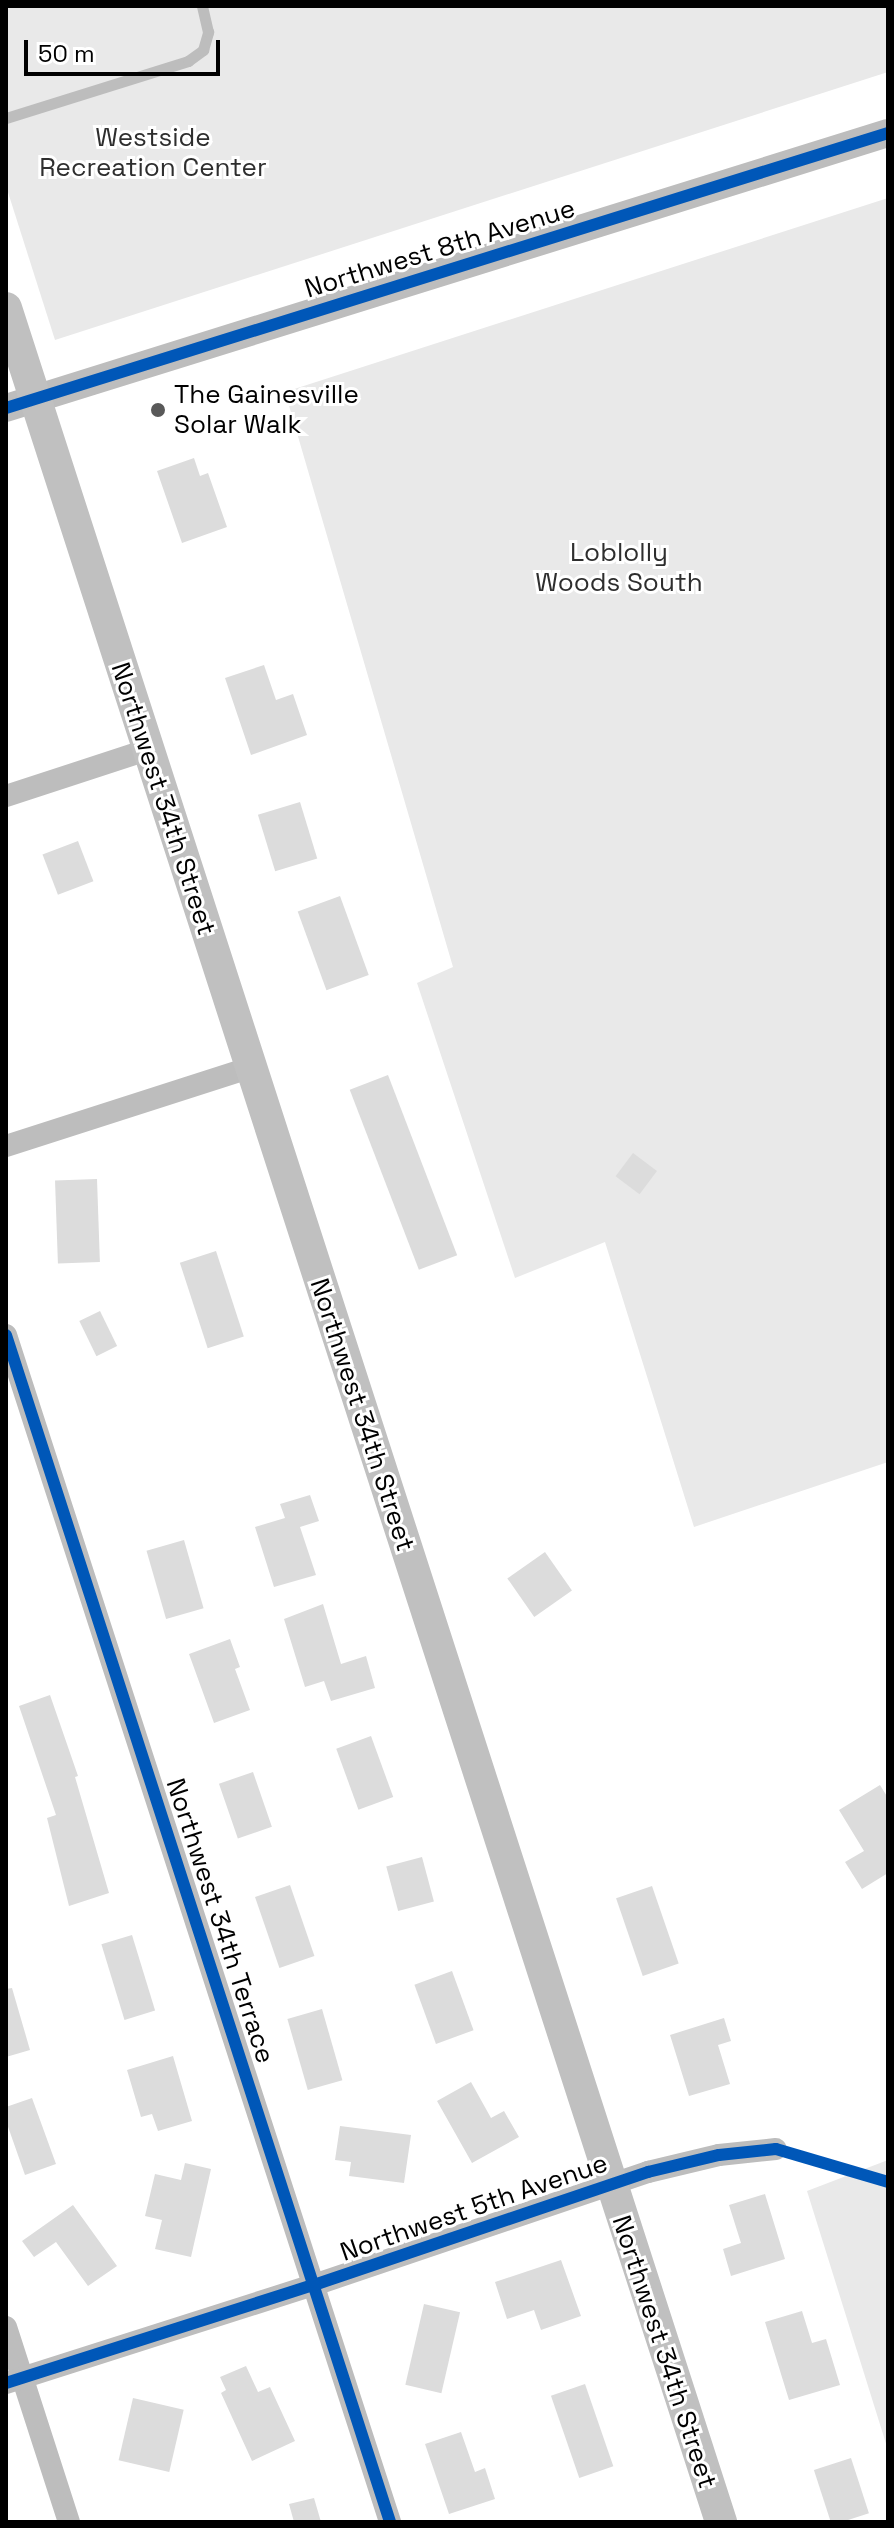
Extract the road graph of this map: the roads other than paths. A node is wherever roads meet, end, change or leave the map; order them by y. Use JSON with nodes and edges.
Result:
{"nodes":[{"id":1,"x":202,"y":6,"type":"edge"},
{"id":2,"x":6,"y":118,"type":"edge"},
{"id":3,"x":888,"y":133,"type":"edge"},
{"id":4,"x":6,"y":308,"type":"edge"},
{"id":5,"x":20,"y":403,"type":"edge"},
{"id":6,"x":147,"y":750,"type":"junction"},
{"id":7,"x":6,"y":796,"type":"edge"},
{"id":8,"x":249,"y":1068,"type":"junction"},
{"id":9,"x":6,"y":1146,"type":"edge"},
{"id":10,"x":6,"y":1335,"type":"edge"},
{"id":11,"x":776,"y":2149,"type":"dead end"},
{"id":12,"x":610,"y":2187,"type":"junction"},
{"id":13,"x":314,"y":2285,"type":"junction"},
{"id":14,"x":6,"y":2327,"type":"edge"},
{"id":15,"x":14,"y":2380,"type":"edge"},
{"id":16,"x":69,"y":2522,"type":"edge"},
{"id":17,"x":390,"y":2522,"type":"edge"},
{"id":18,"x":721,"y":2522,"type":"edge"}],
"edges":[{"from":1,"to":2,"type":"lane"},
{"from":3,"to":5,"type":"street","name":"Northwest 8th Avenue"},
{"from":4,"to":5,"type":"main road","name":"Northwest 34th Street"},
{"from":5,"to":6,"type":"main road","name":"Northwest 34th Street"},
{"from":6,"to":7,"type":"street"},
{"from":6,"to":8,"type":"main road","name":"Northwest 34th Street"},
{"from":8,"to":9,"type":"street"},
{"from":8,"to":12,"type":"main road","name":"Northwest 34th Street"},
{"from":10,"to":13,"type":"street","name":"Northwest 34th Terrace"},
{"from":11,"to":12,"type":"street","name":"Northwest 5th Avenue"},
{"from":12,"to":13,"type":"street","name":"Northwest 5th Avenue"},
{"from":12,"to":18,"type":"main road","name":"Northwest 34th Street"},
{"from":13,"to":15,"type":"street","name":"Northwest 5th Avenue"},
{"from":13,"to":17,"type":"street","name":"Northwest 34th Terrace"},
{"from":14,"to":15,"type":"street"},
{"from":15,"to":16,"type":"street"}]}
